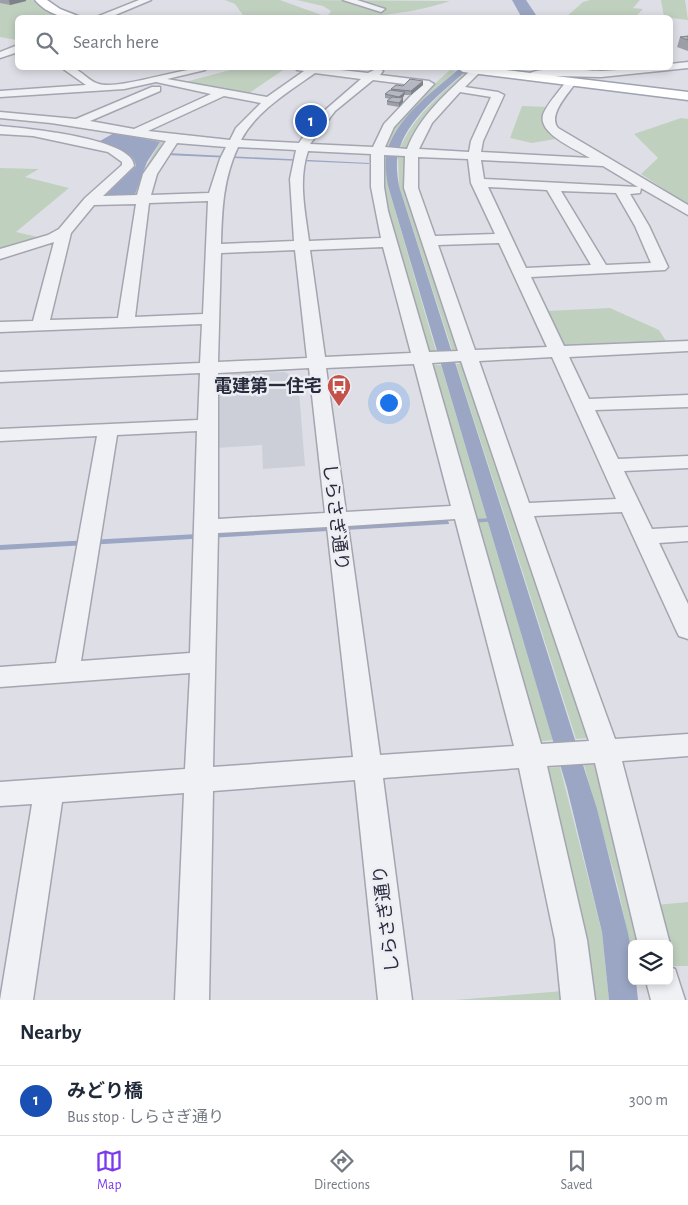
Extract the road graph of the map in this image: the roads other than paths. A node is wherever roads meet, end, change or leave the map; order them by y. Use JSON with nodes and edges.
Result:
{"nodes":[{"id":1,"x":40,"y":0,"type":"edge"},
{"id":2,"x":147,"y":0,"type":"edge"},
{"id":3,"x":347,"y":0,"type":"edge"},
{"id":4,"x":381,"y":9,"type":"dead end"},
{"id":5,"x":69,"y":15,"type":"edge"},
{"id":6,"x":106,"y":15,"type":"edge"},
{"id":7,"x":15,"y":49,"type":"edge"},
{"id":8,"x":0,"y":55,"type":"edge"},
{"id":9,"x":688,"y":65,"type":"edge"},
{"id":10,"x":673,"y":67,"type":"edge"},
{"id":11,"x":69,"y":70,"type":"edge"},
{"id":12,"x":194,"y":70,"type":"edge"},
{"id":13,"x":305,"y":70,"type":"edge"},
{"id":14,"x":342,"y":70,"type":"edge"},
{"id":15,"x":468,"y":70,"type":"edge"},
{"id":16,"x":484,"y":70,"type":"edge"},
{"id":17,"x":617,"y":70,"type":"edge"},
{"id":18,"x":377,"y":72,"type":"edge"},
{"id":19,"x":564,"y":74,"type":"edge"},
{"id":20,"x":156,"y":80,"type":"junction"},
{"id":21,"x":170,"y":83,"type":"junction"},
{"id":22,"x":92,"y":89,"type":"junction"},
{"id":23,"x":458,"y":89,"type":"junction"},
{"id":24,"x":221,"y":93,"type":"junction"},
{"id":25,"x":0,"y":94,"type":"edge"},
{"id":26,"x":688,"y":96,"type":"edge"},
{"id":27,"x":269,"y":101,"type":"junction"},
{"id":28,"x":0,"y":115,"type":"edge"},
{"id":29,"x":23,"y":115,"type":"junction"},
{"id":30,"x":79,"y":122,"type":"junction"},
{"id":31,"x":4,"y":130,"type":"edge"},
{"id":32,"x":136,"y":132,"type":"junction"},
{"id":33,"x":173,"y":139,"type":"junction"},
{"id":34,"x":233,"y":144,"type":"junction"},
{"id":35,"x":303,"y":147,"type":"junction"},
{"id":36,"x":378,"y":151,"type":"junction"},
{"id":37,"x":408,"y":152,"type":"junction"},
{"id":38,"x":474,"y":155,"type":"junction"},
{"id":39,"x":602,"y":162,"type":"junction"},
{"id":40,"x":478,"y":183,"type":"junction"},
{"id":41,"x":551,"y":186,"type":"junction"},
{"id":42,"x":621,"y":190,"type":"junction"},
{"id":43,"x":656,"y":191,"type":"junction"},
{"id":44,"x":215,"y":197,"type":"junction"},
{"id":45,"x":143,"y":200,"type":"junction"},
{"id":46,"x":90,"y":201,"type":"junction"},
{"id":47,"x":688,"y":211,"type":"edge"},
{"id":48,"x":64,"y":232,"type":"junction"},
{"id":49,"x":504,"y":238,"type":"junction"},
{"id":50,"x":429,"y":241,"type":"junction"},
{"id":51,"x":389,"y":242,"type":"junction"},
{"id":52,"x":302,"y":245,"type":"junction"},
{"id":53,"x":214,"y":249,"type":"junction"},
{"id":54,"x":0,"y":254,"type":"edge"},
{"id":55,"x":601,"y":269,"type":"junction"},
{"id":56,"x":521,"y":273,"type":"junction"},
{"id":57,"x":212,"y":319,"type":"junction"},
{"id":58,"x":126,"y":322,"type":"junction"},
{"id":59,"x":40,"y":326,"type":"junction"},
{"id":60,"x":0,"y":327,"type":"edge"},
{"id":61,"x":688,"y":346,"type":"edge"},
{"id":62,"x":558,"y":352,"type":"junction"},
{"id":63,"x":470,"y":356,"type":"junction"},
{"id":64,"x":421,"y":359,"type":"junction"},
{"id":65,"x":316,"y":363,"type":"junction"},
{"id":66,"x":210,"y":368,"type":"junction"},
{"id":67,"x":0,"y":377,"type":"edge"},
{"id":68,"x":688,"y":401,"type":"edge"},
{"id":69,"x":582,"y":405,"type":"junction"},
{"id":70,"x":207,"y":425,"type":"junction"},
{"id":71,"x":108,"y":430,"type":"junction"},
{"id":72,"x":1,"y":440,"type":"edge"},
{"id":73,"x":688,"y":462,"type":"edge"},
{"id":74,"x":610,"y":465,"type":"junction"},
{"id":75,"x":627,"y":505,"type":"junction"},
{"id":76,"x":521,"y":510,"type":"junction"},
{"id":77,"x":464,"y":512,"type":"junction"},
{"id":78,"x":337,"y":520,"type":"junction"},
{"id":79,"x":207,"y":527,"type":"junction"},
{"id":80,"x":688,"y":534,"type":"edge"},
{"id":81,"x":643,"y":537,"type":"junction"},
{"id":82,"x":688,"y":630,"type":"edge"},
{"id":83,"x":203,"y":662,"type":"junction"},
{"id":84,"x":68,"y":672,"type":"junction"},
{"id":85,"x":0,"y":677,"type":"edge"},
{"id":86,"x":688,"y":745,"type":"edge"},
{"id":87,"x":606,"y":751,"type":"junction"},
{"id":88,"x":531,"y":757,"type":"junction"},
{"id":89,"x":368,"y":769,"type":"junction"},
{"id":90,"x":199,"y":780,"type":"junction"},
{"id":91,"x":49,"y":790,"type":"junction"},
{"id":92,"x":0,"y":794,"type":"edge"},
{"id":93,"x":653,"y":940,"type":"edge"},
{"id":94,"x":664,"y":985,"type":"edge"},
{"id":95,"x":16,"y":1000,"type":"edge"},
{"id":96,"x":192,"y":1000,"type":"edge"},
{"id":97,"x":395,"y":1000,"type":"edge"},
{"id":98,"x":578,"y":1000,"type":"edge"},
{"id":99,"x":668,"y":1000,"type":"edge"}],
"edges":[{"from":1,"to":5,"type":"main road"},
{"from":2,"to":6,"type":"street"},
{"from":3,"to":4,"type":"street"},
{"from":7,"to":8,"type":"street"},
{"from":9,"to":10,"type":"street"},
{"from":11,"to":22,"type":"street"},
{"from":12,"to":20,"type":"street"},
{"from":13,"to":27,"type":"street"},
{"from":14,"to":18,"type":"street"},
{"from":15,"to":23,"type":"street"},
{"from":16,"to":19,"type":"main road"},
{"from":17,"to":19,"type":"street"},
{"from":18,"to":35,"type":"street","name":"しらさぎ通り"},
{"from":18,"to":36,"type":"street"},
{"from":19,"to":26,"type":"main road"},
{"from":19,"to":39,"type":"street"},
{"from":20,"to":21,"type":"street"},
{"from":20,"to":22,"type":"street"},
{"from":21,"to":24,"type":"street"},
{"from":21,"to":30,"type":"street"},
{"from":22,"to":25,"type":"street"},
{"from":22,"to":29,"type":"street"},
{"from":23,"to":37,"type":"street"},
{"from":23,"to":38,"type":"street"},
{"from":24,"to":27,"type":"street"},
{"from":24,"to":32,"type":"street"},
{"from":27,"to":34,"type":"street"},
{"from":28,"to":29,"type":"street"},
{"from":29,"to":30,"type":"street"},
{"from":29,"to":31,"type":"street"},
{"from":30,"to":32,"type":"street"},
{"from":31,"to":46,"type":"street"},
{"from":32,"to":33,"type":"street"},
{"from":33,"to":34,"type":"street"},
{"from":33,"to":45,"type":"street"},
{"from":34,"to":35,"type":"street"},
{"from":34,"to":44,"type":"street"},
{"from":35,"to":36,"type":"street"},
{"from":35,"to":52,"type":"street","name":"しらさぎ通り"},
{"from":36,"to":37,"type":"street"},
{"from":36,"to":51,"type":"street"},
{"from":37,"to":38,"type":"street"},
{"from":37,"to":50,"type":"street"},
{"from":38,"to":39,"type":"street"},
{"from":38,"to":40,"type":"street"},
{"from":39,"to":43,"type":"street"},
{"from":40,"to":41,"type":"street"},
{"from":40,"to":49,"type":"street"},
{"from":41,"to":42,"type":"street"},
{"from":41,"to":55,"type":"street"},
{"from":42,"to":43,"type":"street"},
{"from":42,"to":55,"type":"street"},
{"from":43,"to":47,"type":"street"},
{"from":44,"to":45,"type":"street"},
{"from":44,"to":53,"type":"street"},
{"from":45,"to":46,"type":"street"},
{"from":45,"to":58,"type":"street"},
{"from":46,"to":48,"type":"street"},
{"from":48,"to":54,"type":"street"},
{"from":48,"to":59,"type":"street"},
{"from":49,"to":50,"type":"street"},
{"from":49,"to":56,"type":"street"},
{"from":50,"to":63,"type":"street"},
{"from":51,"to":52,"type":"street"},
{"from":51,"to":64,"type":"street"},
{"from":52,"to":53,"type":"street"},
{"from":52,"to":65,"type":"street","name":"しらさぎ通り"},
{"from":53,"to":57,"type":"street"},
{"from":55,"to":56,"type":"street"},
{"from":56,"to":62,"type":"street"},
{"from":57,"to":58,"type":"street"},
{"from":57,"to":66,"type":"street"},
{"from":58,"to":59,"type":"street"},
{"from":59,"to":60,"type":"street"},
{"from":61,"to":62,"type":"street"},
{"from":62,"to":63,"type":"street"},
{"from":62,"to":69,"type":"street"},
{"from":63,"to":64,"type":"street"},
{"from":63,"to":76,"type":"street"},
{"from":64,"to":65,"type":"street"},
{"from":64,"to":77,"type":"street"},
{"from":65,"to":66,"type":"street"},
{"from":65,"to":78,"type":"street","name":"しらさぎ通り"},
{"from":66,"to":67,"type":"street"},
{"from":66,"to":70,"type":"street"},
{"from":68,"to":69,"type":"street"},
{"from":69,"to":74,"type":"street"},
{"from":70,"to":71,"type":"street"},
{"from":70,"to":79,"type":"street"},
{"from":71,"to":72,"type":"street"},
{"from":71,"to":84,"type":"street"},
{"from":73,"to":74,"type":"street"},
{"from":74,"to":75,"type":"street"},
{"from":75,"to":76,"type":"street"},
{"from":75,"to":81,"type":"street"},
{"from":76,"to":87,"type":"street"},
{"from":77,"to":78,"type":"street"},
{"from":77,"to":88,"type":"street"},
{"from":78,"to":79,"type":"street"},
{"from":78,"to":89,"type":"street","name":"しらさぎ通り"},
{"from":79,"to":83,"type":"street"},
{"from":80,"to":81,"type":"street"},
{"from":81,"to":82,"type":"street"},
{"from":83,"to":84,"type":"street"},
{"from":83,"to":90,"type":"street"},
{"from":84,"to":85,"type":"street"},
{"from":86,"to":87,"type":"street"},
{"from":87,"to":88,"type":"street"},
{"from":87,"to":93,"type":"street"},
{"from":88,"to":89,"type":"street"},
{"from":88,"to":98,"type":"street"},
{"from":89,"to":90,"type":"street"},
{"from":89,"to":97,"type":"street","name":"しらさぎ通り"},
{"from":90,"to":91,"type":"street"},
{"from":90,"to":96,"type":"street"},
{"from":91,"to":92,"type":"street"},
{"from":91,"to":95,"type":"street"},
{"from":94,"to":99,"type":"street"}]}
